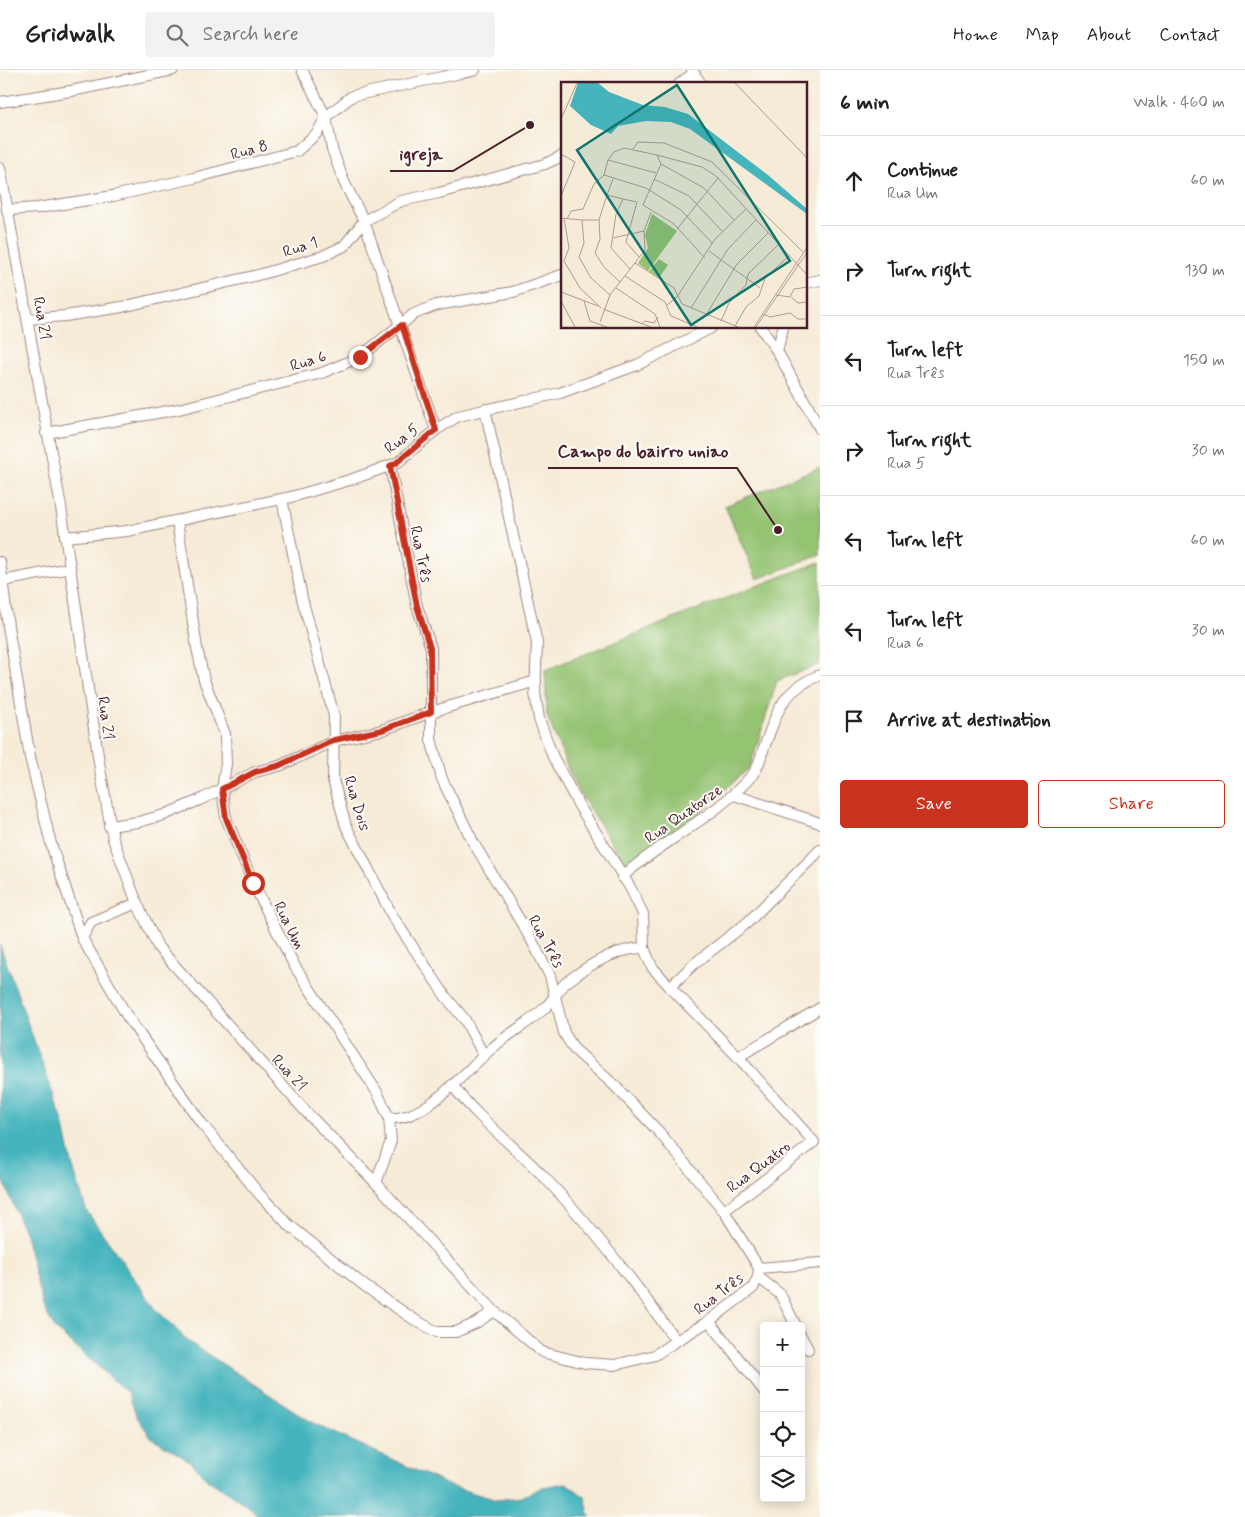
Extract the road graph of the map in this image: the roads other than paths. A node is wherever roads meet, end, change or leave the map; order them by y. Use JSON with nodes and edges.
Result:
{"nodes":[{"id":1,"x":173,"y":70,"type":"edge"},
{"id":2,"x":302,"y":70,"type":"edge"},
{"id":3,"x":475,"y":70,"type":"edge"},
{"id":4,"x":693,"y":71,"type":"edge"},
{"id":5,"x":681,"y":82,"type":"edge"},
{"id":6,"x":701,"y":82,"type":"edge"},
{"id":7,"x":0,"y":102,"type":"edge"},
{"id":8,"x":326,"y":117,"type":"junction"},
{"id":9,"x":561,"y":156,"type":"edge"},
{"id":10,"x":0,"y":168,"type":"edge"},
{"id":11,"x":7,"y":210,"type":"junction"},
{"id":12,"x":364,"y":220,"type":"junction"},
{"id":13,"x":561,"y":276,"type":"edge"},
{"id":14,"x":28,"y":319,"type":"junction"},
{"id":15,"x":402,"y":325,"type":"junction"},
{"id":16,"x":709,"y":329,"type":"edge"},
{"id":17,"x":762,"y":329,"type":"edge"},
{"id":18,"x":783,"y":329,"type":"edge"},
{"id":19,"x":777,"y":350,"type":"junction"},
{"id":20,"x":485,"y":409,"type":"junction"},
{"id":21,"x":820,"y":429,"type":"edge"},
{"id":22,"x":436,"y":430,"type":"junction"},
{"id":23,"x":46,"y":433,"type":"junction"},
{"id":24,"x":390,"y":466,"type":"junction"},
{"id":25,"x":282,"y":499,"type":"junction"},
{"id":26,"x":177,"y":521,"type":"junction"},
{"id":27,"x":65,"y":537,"type":"junction"},
{"id":28,"x":0,"y":562,"type":"edge"},
{"id":29,"x":70,"y":568,"type":"junction"},
{"id":30,"x":4,"y":581,"type":"junction"},
{"id":31,"x":820,"y":675,"type":"edge"},
{"id":32,"x":536,"y":681,"type":"junction"},
{"id":33,"x":431,"y":712,"type":"junction"},
{"id":34,"x":334,"y":740,"type":"junction"},
{"id":35,"x":222,"y":789,"type":"junction"},
{"id":36,"x":734,"y":795,"type":"junction"},
{"id":37,"x":820,"y":823,"type":"edge"},
{"id":38,"x":109,"y":826,"type":"junction"},
{"id":39,"x":820,"y":850,"type":"edge"},
{"id":40,"x":622,"y":877,"type":"junction"},
{"id":41,"x":137,"y":903,"type":"junction"},
{"id":42,"x":82,"y":938,"type":"junction"},
{"id":43,"x":644,"y":948,"type":"junction"},
{"id":44,"x":670,"y":987,"type":"junction"},
{"id":45,"x":556,"y":994,"type":"junction"},
{"id":46,"x":820,"y":1008,"type":"edge"},
{"id":47,"x":484,"y":1056,"type":"junction"},
{"id":48,"x":738,"y":1057,"type":"junction"},
{"id":49,"x":452,"y":1085,"type":"junction"},
{"id":50,"x":389,"y":1118,"type":"junction"},
{"id":51,"x":817,"y":1140,"type":"edge"},
{"id":52,"x":376,"y":1183,"type":"junction"},
{"id":53,"x":724,"y":1211,"type":"junction"},
{"id":54,"x":820,"y":1263,"type":"edge"},
{"id":55,"x":759,"y":1272,"type":"junction"},
{"id":56,"x":494,"y":1311,"type":"junction"},
{"id":57,"x":709,"y":1321,"type":"junction"},
{"id":58,"x":794,"y":1322,"type":"edge"},
{"id":59,"x":676,"y":1341,"type":"junction"},
{"id":60,"x":805,"y":1343,"type":"edge"},
{"id":61,"x":808,"y":1349,"type":"dead end"},
{"id":62,"x":760,"y":1386,"type":"edge"}],
"edges":[{"from":1,"to":7,"type":"street"},
{"from":2,"to":8,"type":"street"},
{"from":3,"to":8,"type":"street","name":"Rua 8"},
{"from":4,"to":5,"type":"street"},
{"from":4,"to":6,"type":"street"},
{"from":8,"to":11,"type":"street","name":"Rua 8"},
{"from":8,"to":12,"type":"street"},
{"from":9,"to":12,"type":"street","name":"Rua 1"},
{"from":10,"to":11,"type":"street","name":"Rua 21"},
{"from":11,"to":14,"type":"street","name":"Rua 21"},
{"from":12,"to":14,"type":"street","name":"Rua 1"},
{"from":12,"to":15,"type":"street"},
{"from":13,"to":15,"type":"street","name":"Rua 6"},
{"from":14,"to":23,"type":"street","name":"Rua 21"},
{"from":15,"to":22,"type":"street"},
{"from":15,"to":23,"type":"street","name":"Rua 6"},
{"from":16,"to":20,"type":"street","name":"Rua 5"},
{"from":17,"to":19,"type":"street"},
{"from":18,"to":19,"type":"street"},
{"from":19,"to":21,"type":"street"},
{"from":20,"to":22,"type":"street","name":"Rua 5"},
{"from":20,"to":32,"type":"street"},
{"from":22,"to":24,"type":"street","name":"Rua 5"},
{"from":23,"to":27,"type":"street","name":"Rua 21"},
{"from":24,"to":25,"type":"street","name":"Rua 5"},
{"from":24,"to":33,"type":"street","name":"Rua Três"},
{"from":25,"to":26,"type":"street","name":"Rua 5"},
{"from":25,"to":34,"type":"street","name":"Rua Dois"},
{"from":26,"to":27,"type":"street","name":"Rua 5"},
{"from":26,"to":35,"type":"street","name":"Rua Um"},
{"from":27,"to":29,"type":"street","name":"Rua 21"},
{"from":28,"to":30,"type":"street"},
{"from":29,"to":30,"type":"street"},
{"from":29,"to":38,"type":"street","name":"Rua 21"},
{"from":30,"to":42,"type":"street"},
{"from":31,"to":36,"type":"street","name":"Rua Quatorze"},
{"from":32,"to":33,"type":"street"},
{"from":32,"to":40,"type":"street"},
{"from":33,"to":34,"type":"street"},
{"from":33,"to":45,"type":"street","name":"Rua Três"},
{"from":34,"to":35,"type":"street"},
{"from":34,"to":47,"type":"street","name":"Rua Dois"},
{"from":35,"to":38,"type":"street"},
{"from":35,"to":50,"type":"street","name":"Rua Um"},
{"from":36,"to":37,"type":"street"},
{"from":36,"to":40,"type":"street","name":"Rua Quatorze"},
{"from":38,"to":41,"type":"street","name":"Rua 21"},
{"from":39,"to":44,"type":"street"},
{"from":40,"to":43,"type":"street"},
{"from":41,"to":42,"type":"street"},
{"from":41,"to":52,"type":"street","name":"Rua 21"},
{"from":42,"to":56,"type":"street"},
{"from":43,"to":44,"type":"street","name":"Rua Quatro"},
{"from":43,"to":45,"type":"street"},
{"from":44,"to":48,"type":"street","name":"Rua Quatro"},
{"from":45,"to":47,"type":"street"},
{"from":45,"to":53,"type":"street","name":"Rua Três"},
{"from":46,"to":48,"type":"street"},
{"from":47,"to":49,"type":"street"},
{"from":48,"to":51,"type":"street","name":"Rua Quatro"},
{"from":49,"to":50,"type":"street"},
{"from":49,"to":59,"type":"street"},
{"from":50,"to":52,"type":"street"},
{"from":51,"to":53,"type":"street","name":"Rua Quatro"},
{"from":52,"to":56,"type":"street","name":"Rua 21"},
{"from":53,"to":55,"type":"street","name":"Rua Três"},
{"from":54,"to":55,"type":"street"},
{"from":55,"to":57,"type":"street","name":"Rua Três"},
{"from":55,"to":58,"type":"street"},
{"from":56,"to":59,"type":"street","name":"Rua Três"},
{"from":57,"to":59,"type":"street","name":"Rua Três"},
{"from":57,"to":62,"type":"street"},
{"from":60,"to":61,"type":"street"}]}
